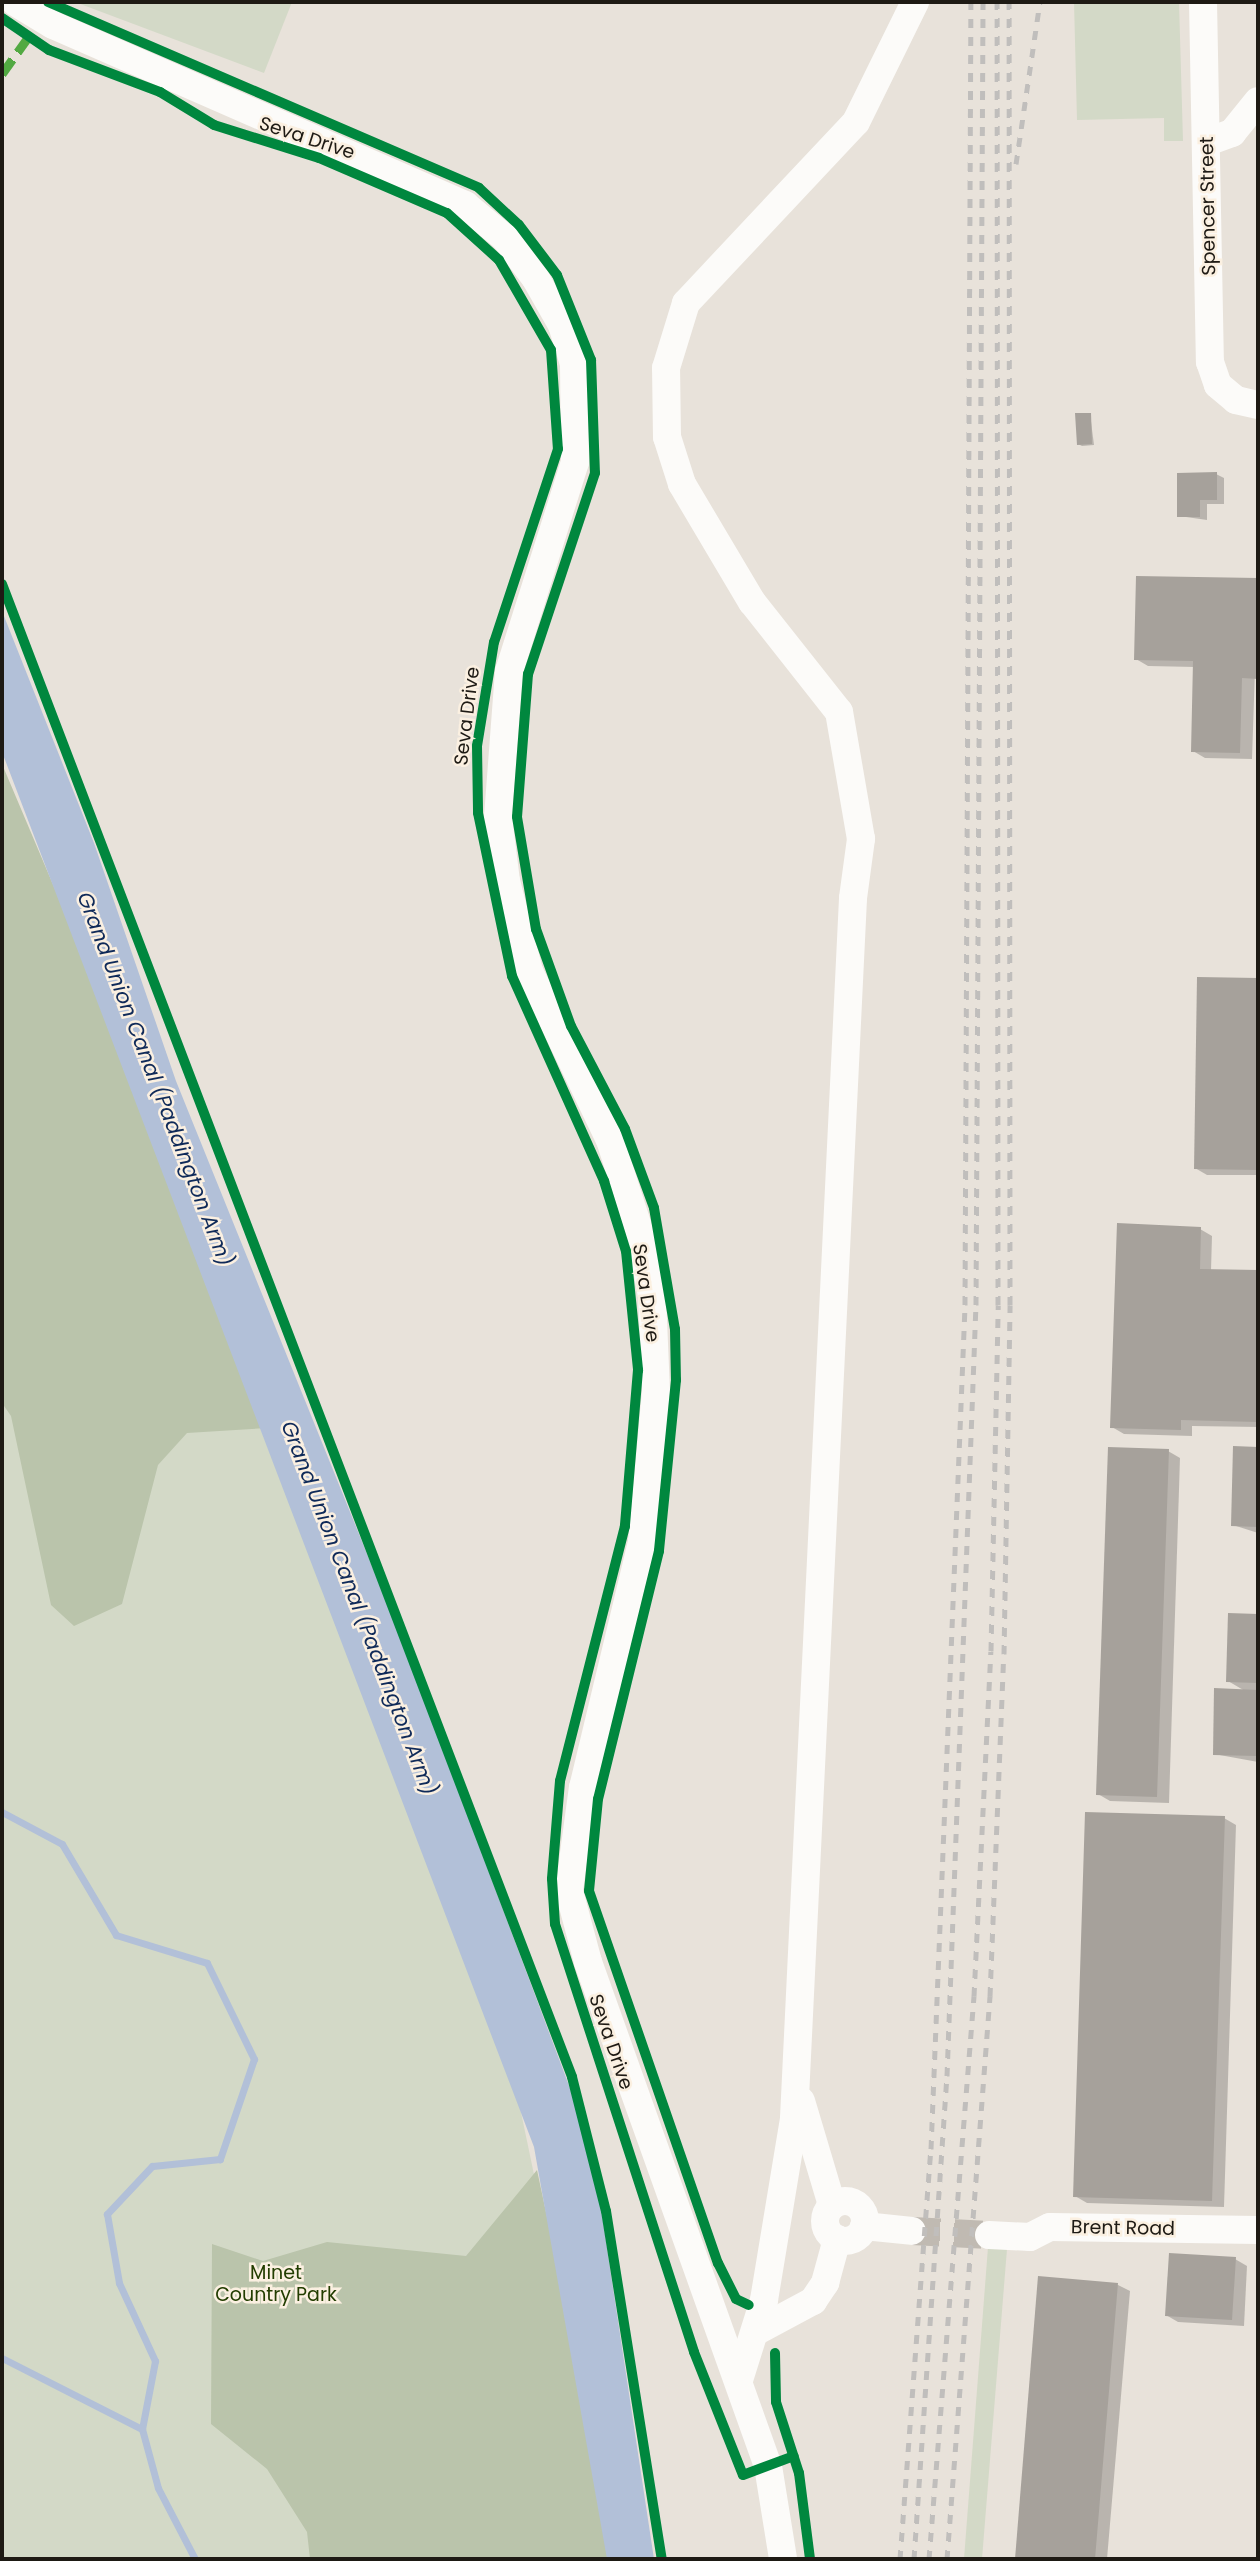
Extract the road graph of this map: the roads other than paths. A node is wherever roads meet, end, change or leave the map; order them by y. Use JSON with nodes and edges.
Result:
{"nodes":[{"id":1,"x":15,"y":2,"type":"edge"},
{"id":2,"x":915,"y":2,"type":"edge"},
{"id":3,"x":1203,"y":2,"type":"edge"},
{"id":4,"x":1258,"y":101,"type":"edge"},
{"id":5,"x":1207,"y":142,"type":"junction"},
{"id":6,"x":1247,"y":403,"type":"edge"},
{"id":7,"x":794,"y":2086,"type":"junction"},
{"id":8,"x":832,"y":2205,"type":"junction"},
{"id":9,"x":864,"y":2225,"type":"junction"},
{"id":10,"x":1258,"y":2230,"type":"edge"},
{"id":11,"x":912,"y":2231,"type":"tunnel mouth"},
{"id":12,"x":989,"y":2235,"type":"tunnel mouth"},
{"id":13,"x":837,"y":2239,"type":"junction"},
{"id":14,"x":757,"y":2331,"type":"junction"},
{"id":15,"x":739,"y":2380,"type":"junction"},
{"id":16,"x":783,"y":2559,"type":"edge"}],
"edges":[{"from":1,"to":15,"type":"street","name":"Seva Drive"},
{"from":2,"to":7,"type":"street"},
{"from":3,"to":5,"type":"street","name":"Spencer Street"},
{"from":4,"to":5,"type":"street"},
{"from":5,"to":6,"type":"street","name":"Spencer Street"},
{"from":7,"to":8,"type":"street"},
{"from":7,"to":14,"type":"street"},
{"from":8,"to":9,"type":"street"},
{"from":8,"to":13,"type":"street"},
{"from":9,"to":11,"type":"street"},
{"from":9,"to":13,"type":"street"},
{"from":10,"to":12,"type":"street","name":"Brent Road"},
{"from":13,"to":14,"type":"street"},
{"from":14,"to":15,"type":"street"},
{"from":15,"to":16,"type":"street","name":"Seva Drive"}]}
